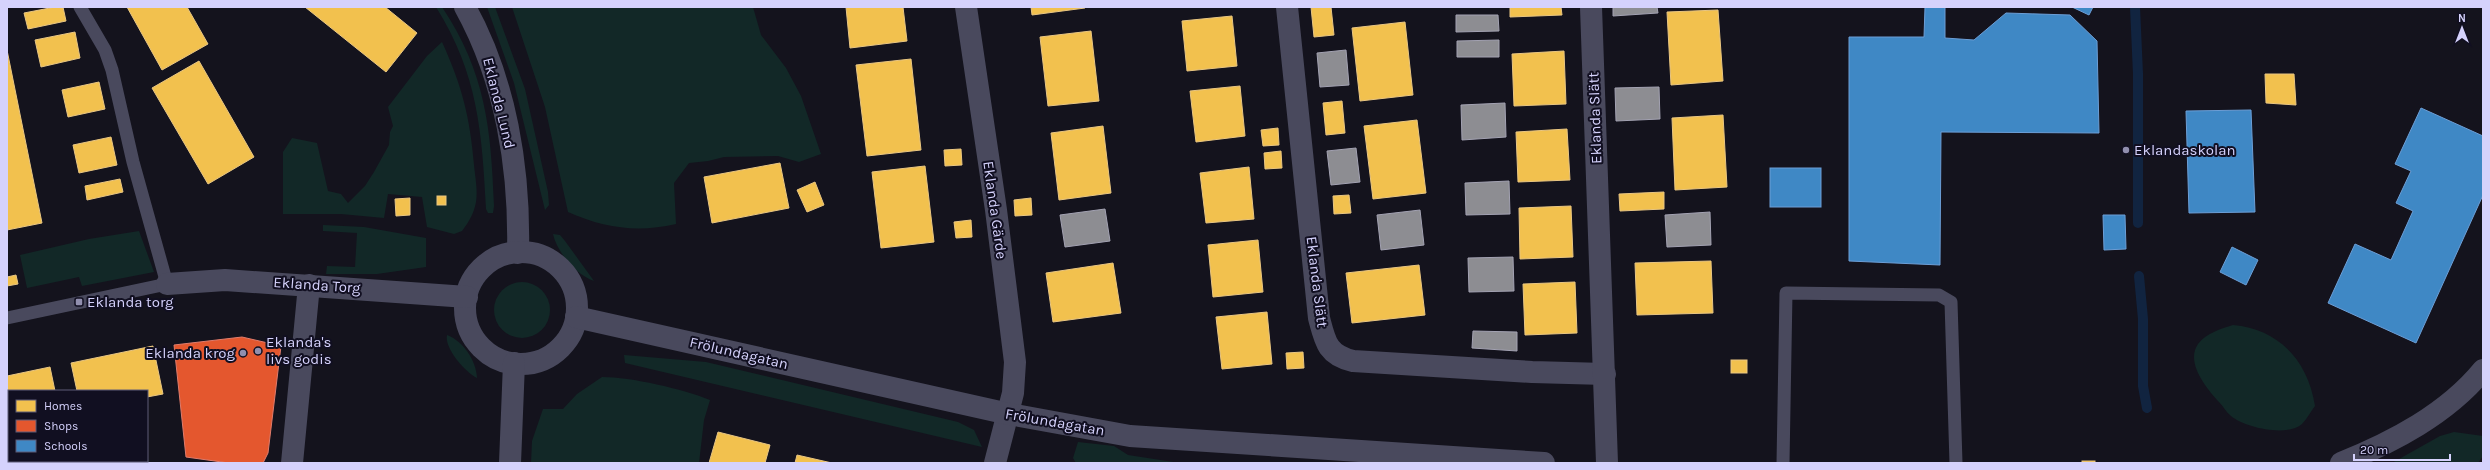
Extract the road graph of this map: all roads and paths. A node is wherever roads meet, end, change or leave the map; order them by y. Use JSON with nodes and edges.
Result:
{"nodes":[{"id":1,"x":80,"y":7,"type":"edge"},
{"id":2,"x":465,"y":7,"type":"edge"},
{"id":3,"x":966,"y":7,"type":"edge"},
{"id":4,"x":1287,"y":7,"type":"edge"},
{"id":5,"x":1591,"y":7,"type":"edge"},
{"id":6,"x":518,"y":253,"type":"junction"},
{"id":7,"x":167,"y":284,"type":"junction"},
{"id":8,"x":309,"y":285,"type":"junction"},
{"id":9,"x":467,"y":297,"type":"junction"},
{"id":10,"x":576,"y":317,"type":"junction"},
{"id":11,"x":7,"y":318,"type":"edge"},
{"id":12,"x":514,"y":363,"type":"junction"},
{"id":13,"x":1605,"y":374,"type":"junction"},
{"id":14,"x":2480,"y":380,"type":"edge"},
{"id":15,"x":1008,"y":414,"type":"junction"},
{"id":16,"x":292,"y":463,"type":"edge"},
{"id":17,"x":510,"y":463,"type":"edge"},
{"id":18,"x":995,"y":463,"type":"edge"},
{"id":19,"x":1544,"y":463,"type":"edge"},
{"id":20,"x":1607,"y":463,"type":"edge"},
{"id":21,"x":1783,"y":463,"type":"edge"},
{"id":22,"x":1956,"y":463,"type":"edge"},
{"id":23,"x":2341,"y":463,"type":"edge"}],
"edges":[{"from":1,"to":7,"type":"lane"},
{"from":2,"to":6,"type":"street","name":"Eklanda Lund"},
{"from":3,"to":15,"type":"street","name":"Eklanda Gärde"},
{"from":4,"to":13,"type":"street","name":"Eklanda Slätt"},
{"from":5,"to":13,"type":"street","name":"Eklanda Slätt"},
{"from":6,"to":9,"type":"street"},
{"from":6,"to":10,"type":"street"},
{"from":7,"to":8,"type":"street","name":"Eklanda Torg"},
{"from":7,"to":11,"type":"lane","name":"Eklanda Torg"},
{"from":8,"to":9,"type":"street","name":"Eklanda Torg"},
{"from":8,"to":16,"type":"street"},
{"from":9,"to":12,"type":"street"},
{"from":10,"to":12,"type":"street"},
{"from":10,"to":15,"type":"street","name":"Frölundagatan"},
{"from":12,"to":17,"type":"street"},
{"from":13,"to":20,"type":"street","name":"Eklanda Slätt"},
{"from":14,"to":23,"type":"street"},
{"from":15,"to":18,"type":"street","name":"Eklanda Gärde"},
{"from":15,"to":19,"type":"street","name":"Frölundagatan"},
{"from":21,"to":22,"type":"lane"}]}
